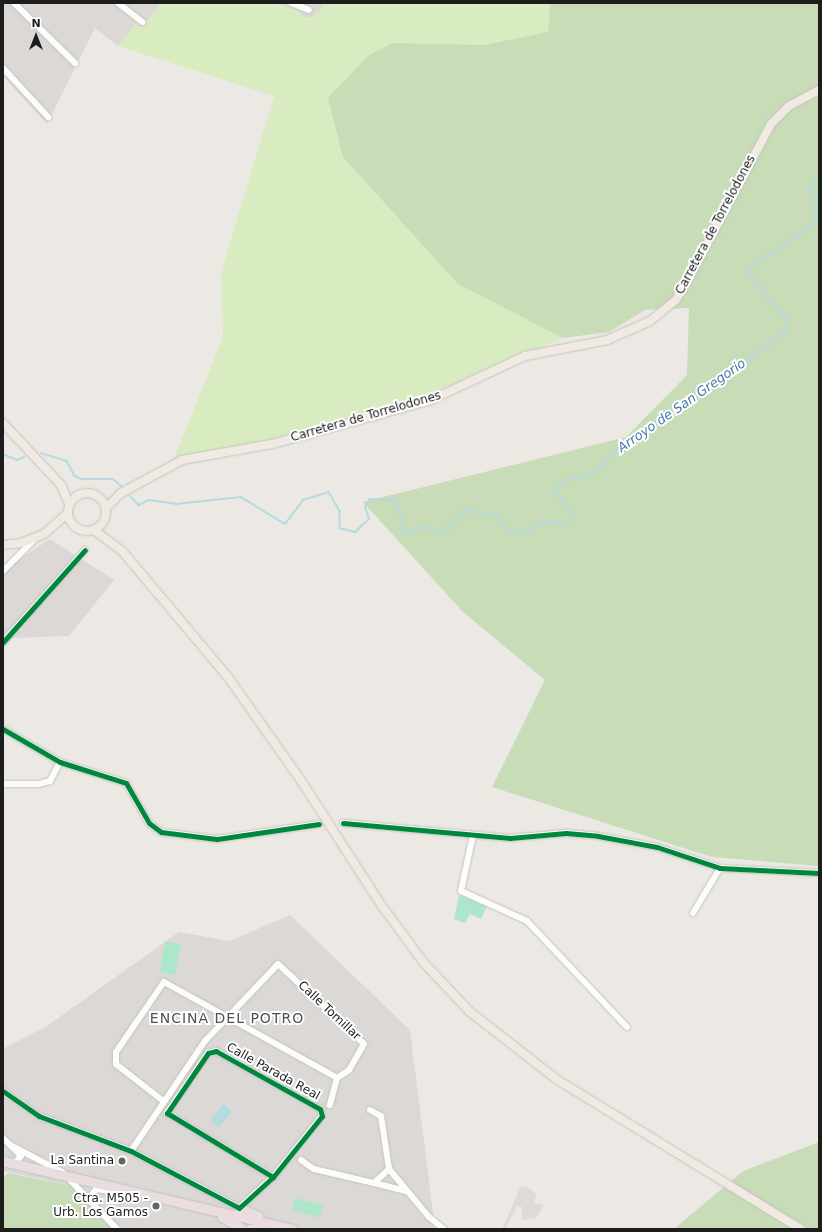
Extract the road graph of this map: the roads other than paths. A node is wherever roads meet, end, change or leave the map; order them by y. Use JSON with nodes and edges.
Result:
{"nodes":[{"id":1,"x":14,"y":3,"type":"edge"},
{"id":2,"x":118,"y":3,"type":"edge"},
{"id":3,"x":291,"y":3,"type":"edge"},
{"id":4,"x":309,"y":10,"type":"dead end"},
{"id":5,"x":142,"y":22,"type":"dead end"},
{"id":6,"x":75,"y":64,"type":"dead end"},
{"id":7,"x":3,"y":68,"type":"edge"},
{"id":8,"x":819,"y":90,"type":"edge"},
{"id":9,"x":48,"y":117,"type":"dead end"},
{"id":10,"x":3,"y":422,"type":"edge"},
{"id":11,"x":61,"y":485,"type":"junction"},
{"id":12,"x":121,"y":493,"type":"junction"},
{"id":13,"x":79,"y":494,"type":"junction"},
{"id":14,"x":100,"y":497,"type":"junction"},
{"id":15,"x":69,"y":503,"type":"junction"},
{"id":16,"x":106,"y":508,"type":"junction"},
{"id":17,"x":67,"y":514,"type":"junction"},
{"id":18,"x":104,"y":521,"type":"junction"},
{"id":19,"x":75,"y":527,"type":"junction"},
{"id":20,"x":52,"y":530,"type":"junction"},
{"id":21,"x":94,"y":530,"type":"junction"},
{"id":22,"x":36,"y":538,"type":"junction"},
{"id":23,"x":115,"y":543,"type":"junction"},
{"id":24,"x":3,"y":545,"type":"edge"},
{"id":25,"x":85,"y":550,"type":"dead end"},
{"id":26,"x":3,"y":572,"type":"edge"},
{"id":27,"x":4,"y":640,"type":"edge"},
{"id":28,"x":3,"y":729,"type":"edge"},
{"id":29,"x":60,"y":762,"type":"junction"},
{"id":30,"x":3,"y":784,"type":"edge"},
{"id":31,"x":343,"y":823,"type":"dead end"},
{"id":32,"x":319,"y":824,"type":"dead end"},
{"id":33,"x":473,"y":835,"type":"junction"},
{"id":34,"x":720,"y":868,"type":"junction"},
{"id":35,"x":819,"y":873,"type":"edge"},
{"id":36,"x":693,"y":913,"type":"dead end"},
{"id":37,"x":228,"y":1018,"type":"junction"},
{"id":38,"x":627,"y":1027,"type":"dead end"},
{"id":39,"x":337,"y":1078,"type":"junction"},
{"id":40,"x":3,"y":1091,"type":"edge"},
{"id":41,"x":162,"y":1100,"type":"junction"},
{"id":42,"x":330,"y":1105,"type":"dead end"},
{"id":43,"x":370,"y":1110,"type":"dead end"},
{"id":44,"x":3,"y":1138,"type":"edge"},
{"id":45,"x":10,"y":1145,"type":"junction"},
{"id":46,"x":131,"y":1151,"type":"junction"},
{"id":47,"x":301,"y":1160,"type":"dead end"},
{"id":48,"x":3,"y":1161,"type":"edge"},
{"id":49,"x":15,"y":1163,"type":"junction"},
{"id":50,"x":3,"y":1166,"type":"edge"},
{"id":51,"x":388,"y":1169,"type":"junction"},
{"id":52,"x":273,"y":1177,"type":"junction"},
{"id":53,"x":69,"y":1178,"type":"junction"},
{"id":54,"x":374,"y":1183,"type":"junction"},
{"id":55,"x":407,"y":1191,"type":"junction"},
{"id":56,"x":129,"y":1194,"type":"junction"},
{"id":57,"x":89,"y":1200,"type":"junction"},
{"id":58,"x":239,"y":1208,"type":"junction"},
{"id":59,"x":222,"y":1217,"type":"junction"},
{"id":60,"x":272,"y":1226,"type":"edge"},
{"id":61,"x":117,"y":1229,"type":"edge"},
{"id":62,"x":243,"y":1229,"type":"edge"},
{"id":63,"x":250,"y":1229,"type":"edge"},
{"id":64,"x":259,"y":1229,"type":"edge"},
{"id":65,"x":292,"y":1229,"type":"edge"},
{"id":66,"x":444,"y":1229,"type":"edge"},
{"id":67,"x":800,"y":1229,"type":"edge"}],
"edges":[{"from":1,"to":6,"type":"street"},
{"from":2,"to":5,"type":"street"},
{"from":3,"to":4,"type":"street"},
{"from":7,"to":9,"type":"street"},
{"from":8,"to":12,"type":"main road","name":"Carretera de Torrelodones"},
{"from":10,"to":11,"type":"main road"},
{"from":11,"to":13,"type":"main road"},
{"from":11,"to":15,"type":"main road"},
{"from":12,"to":14,"type":"main road","name":"Carretera de Torrelodones"},
{"from":12,"to":16,"type":"main road","name":"Carretera de Torrelodones"},
{"from":13,"to":14,"type":"main road"},
{"from":13,"to":15,"type":"main road"},
{"from":14,"to":16,"type":"main road"},
{"from":15,"to":17,"type":"main road"},
{"from":16,"to":18,"type":"main road"},
{"from":17,"to":19,"type":"main road"},
{"from":17,"to":20,"type":"main road"},
{"from":18,"to":21,"type":"main road"},
{"from":18,"to":23,"type":"main road"},
{"from":19,"to":20,"type":"main road"},
{"from":19,"to":21,"type":"main road"},
{"from":20,"to":22,"type":"main road"},
{"from":21,"to":23,"type":"main road"},
{"from":22,"to":24,"type":"main road"},
{"from":22,"to":26,"type":"street"},
{"from":23,"to":67,"type":"main road"},
{"from":25,"to":27,"type":"street"},
{"from":28,"to":29,"type":"street"},
{"from":29,"to":30,"type":"street"},
{"from":29,"to":32,"type":"street"},
{"from":31,"to":33,"type":"street"},
{"from":33,"to":34,"type":"street"},
{"from":33,"to":38,"type":"street"},
{"from":34,"to":35,"type":"street"},
{"from":34,"to":36,"type":"street"},
{"from":37,"to":39,"type":"street"},
{"from":37,"to":39,"type":"street","name":"Calle Tomillar"},
{"from":37,"to":41,"type":"street"},
{"from":37,"to":41,"type":"street"},
{"from":39,"to":42,"type":"street"},
{"from":40,"to":46,"type":"street"},
{"from":41,"to":46,"type":"street"},
{"from":43,"to":51,"type":"street"},
{"from":44,"to":45,"type":"street"},
{"from":45,"to":49,"type":"street"},
{"from":45,"to":53,"type":"street"},
{"from":46,"to":58,"type":"street"},
{"from":47,"to":54,"type":"street"},
{"from":48,"to":49,"type":"highway"},
{"from":49,"to":53,"type":"highway"},
{"from":50,"to":53,"type":"highway"},
{"from":51,"to":54,"type":"street"},
{"from":51,"to":55,"type":"street"},
{"from":52,"to":52,"type":"street","name":"Calle Parada Real"},
{"from":52,"to":58,"type":"street","name":"Calle Parada Real"},
{"from":53,"to":56,"type":"highway"},
{"from":53,"to":57,"type":"street"},
{"from":53,"to":60,"type":"highway"},
{"from":54,"to":55,"type":"street"},
{"from":55,"to":66,"type":"street"},
{"from":56,"to":57,"type":"street"},
{"from":56,"to":59,"type":"highway"},
{"from":57,"to":61,"type":"street"},
{"from":58,"to":60,"type":"highway"},
{"from":59,"to":60,"type":"highway"},
{"from":59,"to":62,"type":"highway"},
{"from":60,"to":65,"type":"highway"},
{"from":63,"to":64,"type":"highway"}]}
